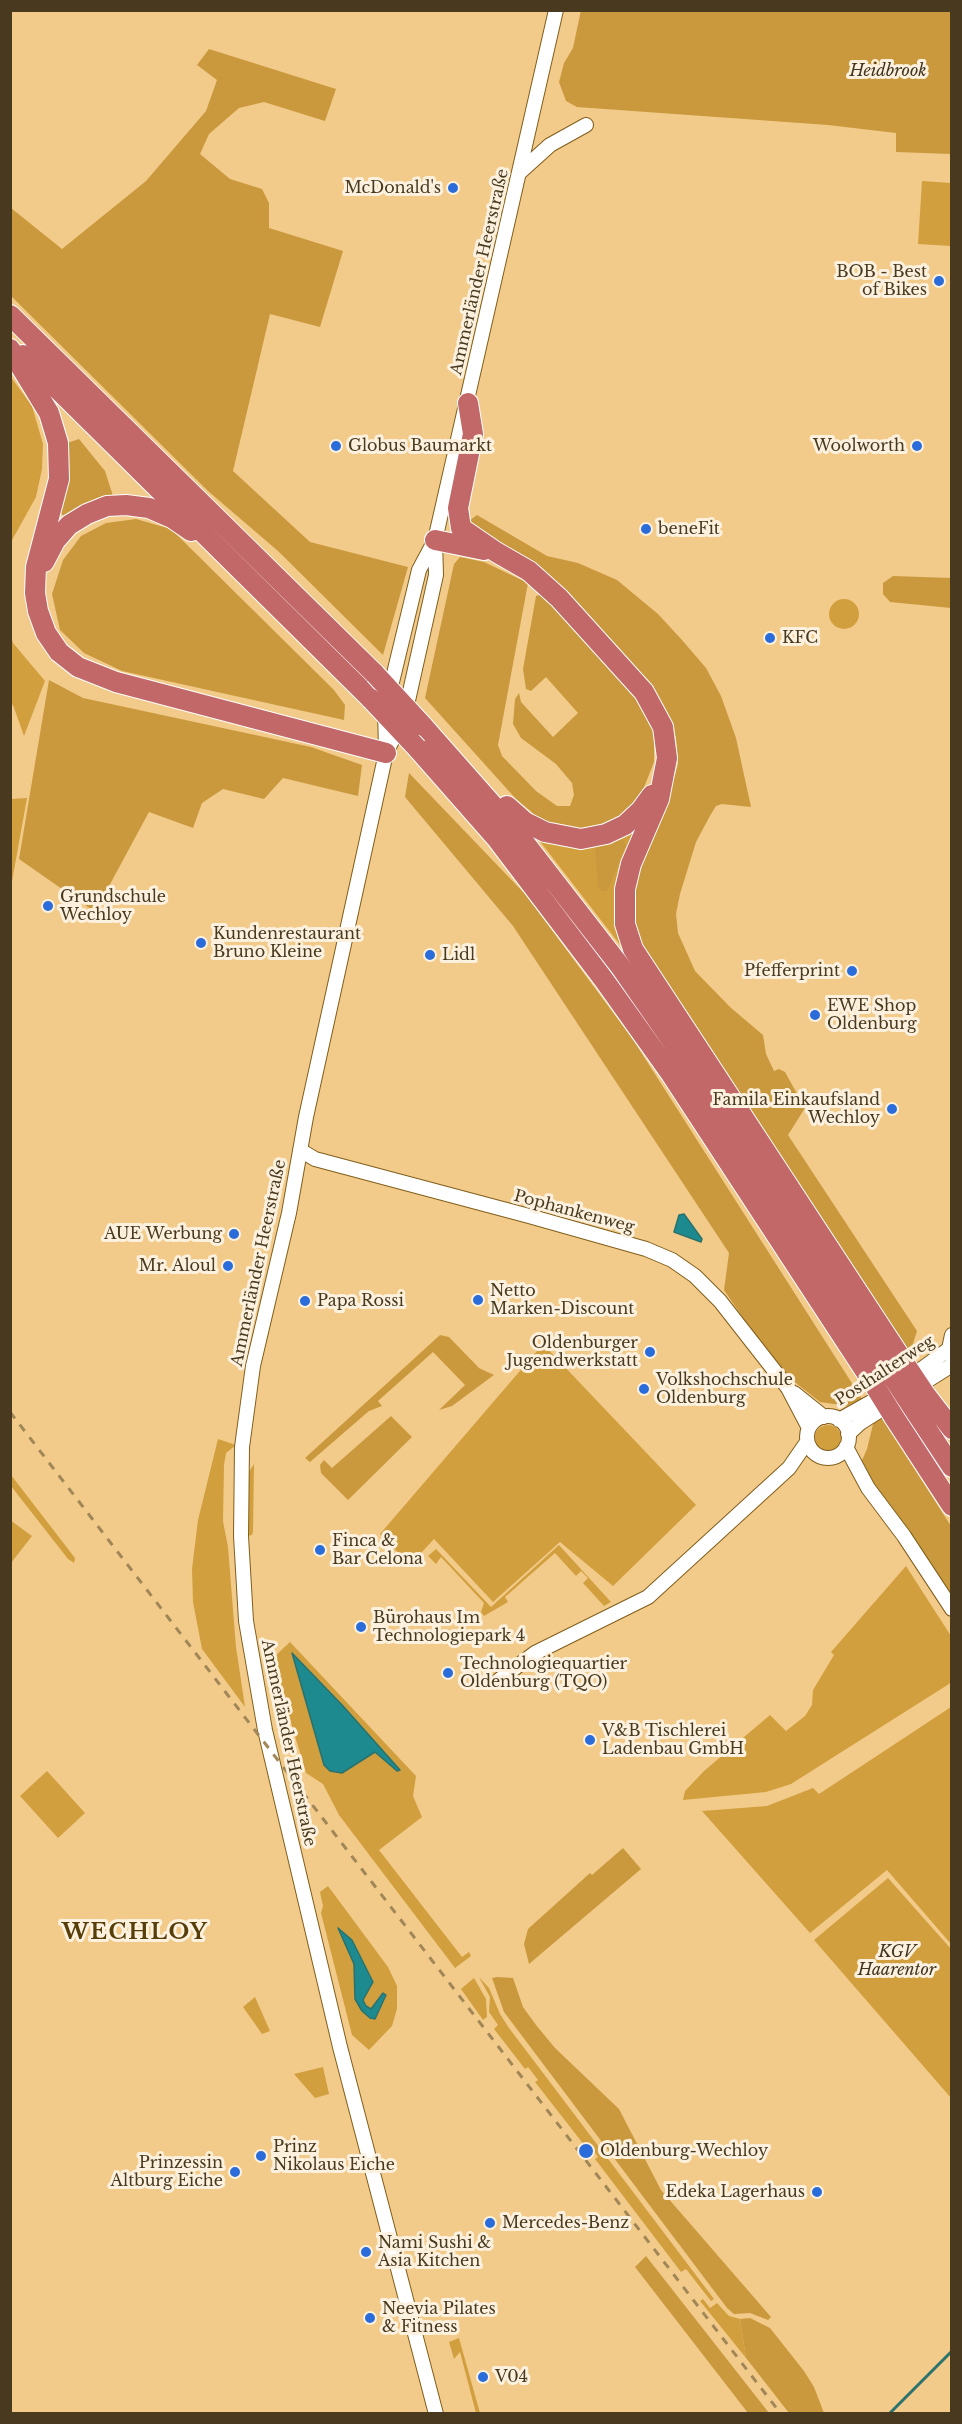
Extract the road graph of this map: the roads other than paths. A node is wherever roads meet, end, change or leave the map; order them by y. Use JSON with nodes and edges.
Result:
{"nodes":[{"id":1,"x":556,"y":10,"type":"edge"},
{"id":2,"x":586,"y":125,"type":"dead end"},
{"id":3,"x":519,"y":173,"type":"junction"},
{"id":4,"x":10,"y":315,"type":"edge"},
{"id":5,"x":10,"y":342,"type":"edge"},
{"id":6,"x":10,"y":349,"type":"edge"},
{"id":7,"x":468,"y":403,"type":"junction"},
{"id":8,"x":435,"y":540,"type":"junction"},
{"id":9,"x":496,"y":552,"type":"junction"},
{"id":10,"x":228,"y":555,"type":"junction"},
{"id":11,"x":35,"y":593,"type":"junction"},
{"id":12,"x":386,"y":753,"type":"junction"},
{"id":13,"x":476,"y":785,"type":"junction"},
{"id":14,"x":659,"y":789,"type":"junction"},
{"id":15,"x":300,"y":1150,"type":"junction"},
{"id":16,"x":951,"y":1335,"type":"edge"},
{"id":17,"x":950,"y":1353,"type":"edge"},
{"id":18,"x":951,"y":1365,"type":"edge"},
{"id":19,"x":896,"y":1366,"type":"junction"},
{"id":20,"x":788,"y":1388,"type":"junction"},
{"id":21,"x":918,"y":1400,"type":"junction"},
{"id":22,"x":824,"y":1417,"type":"junction"},
{"id":23,"x":839,"y":1420,"type":"junction"},
{"id":24,"x":951,"y":1429,"type":"edge"},
{"id":25,"x":808,"y":1435,"type":"junction"},
{"id":26,"x":847,"y":1441,"type":"junction"},
{"id":27,"x":818,"y":1456,"type":"junction"},
{"id":28,"x":833,"y":1458,"type":"junction"},
{"id":29,"x":951,"y":1467,"type":"edge"},
{"id":30,"x":789,"y":1468,"type":"junction"},
{"id":31,"x":868,"y":1488,"type":"junction"},
{"id":32,"x":951,"y":1506,"type":"edge"},
{"id":33,"x":951,"y":1609,"type":"edge"},
{"id":34,"x":500,"y":1680,"type":"dead end"},
{"id":35,"x":436,"y":2414,"type":"edge"}],
"edges":[{"from":1,"to":3,"type":"street","name":"Ammerländer Heerstraße"},
{"from":2,"to":3,"type":"street"},
{"from":3,"to":7,"type":"street","name":"Ammerländer Heerstraße"},
{"from":4,"to":13,"type":"highway","bridge":true},
{"from":5,"to":10,"type":"highway"},
{"from":6,"to":11,"type":"highway"},
{"from":7,"to":8,"type":"street","name":"Ammerländer Heerstraße"},
{"from":7,"to":9,"type":"highway"},
{"from":8,"to":9,"type":"highway"},
{"from":8,"to":12,"type":"street","name":"Ammerländer Heerstraße"},
{"from":8,"to":12,"type":"street","name":"Ammerländer Heerstraße"},
{"from":9,"to":14,"type":"highway"},
{"from":10,"to":11,"type":"highway"},
{"from":10,"to":32,"type":"highway","bridge":true},
{"from":11,"to":12,"type":"highway"},
{"from":12,"to":15,"type":"street","name":"Ammerländer Heerstraße"},
{"from":13,"to":14,"type":"highway"},
{"from":13,"to":19,"type":"highway"},
{"from":14,"to":19,"type":"highway"},
{"from":15,"to":20,"type":"street","name":"Pophankenweg"},
{"from":15,"to":35,"type":"street","name":"Ammerländer Heerstraße"},
{"from":16,"to":17,"type":"street"},
{"from":17,"to":23,"type":"street","name":"Posthalterweg"},
{"from":18,"to":26,"type":"street","name":"Posthalterweg"},
{"from":19,"to":21,"type":"highway","bridge":true},
{"from":20,"to":22,"type":"street","name":"Pophankenweg"},
{"from":20,"to":25,"type":"street","name":"Pophankenweg"},
{"from":21,"to":24,"type":"highway"},
{"from":21,"to":29,"type":"highway"},
{"from":22,"to":23,"type":"street","name":"Pophankenweg"},
{"from":22,"to":25,"type":"street"},
{"from":23,"to":26,"type":"street"},
{"from":25,"to":27,"type":"street","name":"Pophankenweg"},
{"from":25,"to":30,"type":"street"},
{"from":26,"to":28,"type":"street"},
{"from":26,"to":31,"type":"street"},
{"from":27,"to":28,"type":"street"},
{"from":27,"to":30,"type":"street"},
{"from":28,"to":31,"type":"street"},
{"from":30,"to":34,"type":"street"},
{"from":31,"to":33,"type":"street"}]}
